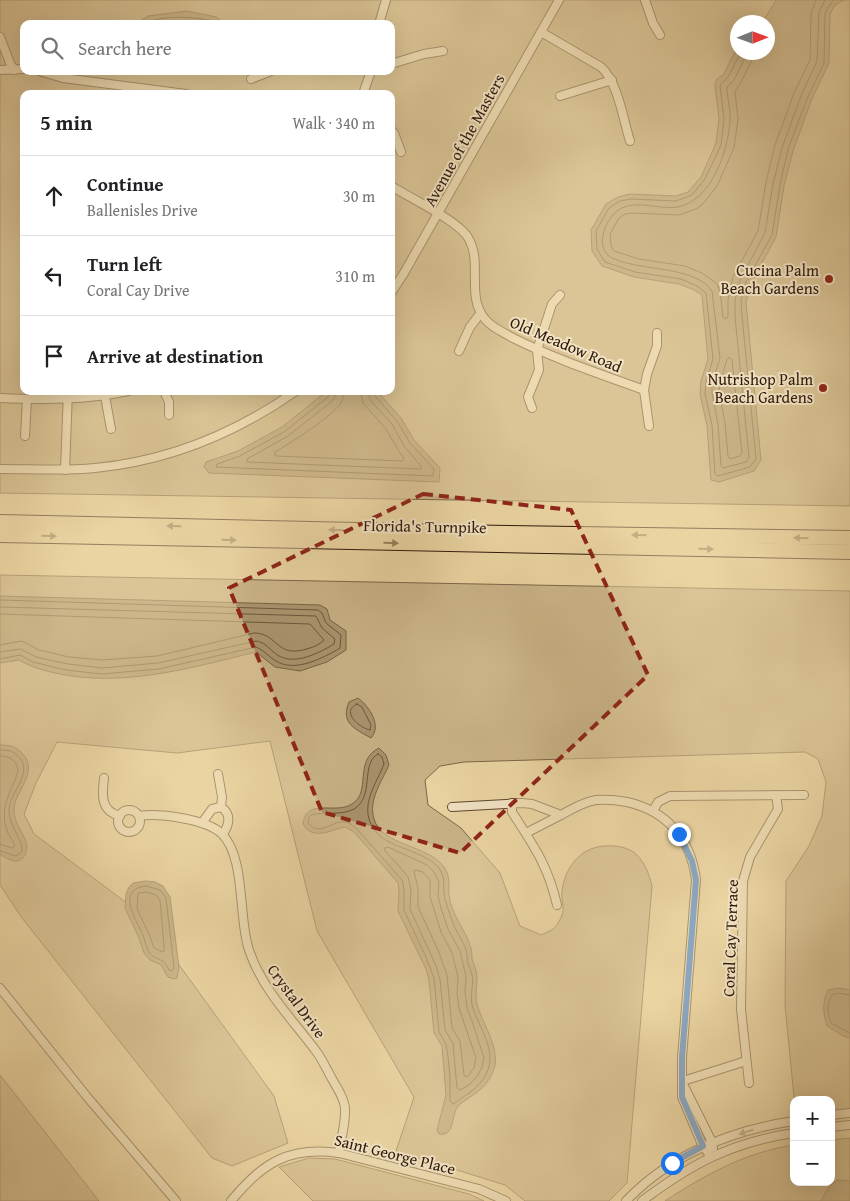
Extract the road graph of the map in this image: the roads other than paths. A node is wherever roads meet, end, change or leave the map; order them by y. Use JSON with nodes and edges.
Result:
{"nodes":[{"id":1,"x":386,"y":0,"type":"edge"},
{"id":2,"x":558,"y":0,"type":"edge"},
{"id":3,"x":645,"y":0,"type":"edge"},
{"id":4,"x":380,"y":20,"type":"edge"},
{"id":5,"x":541,"y":32,"type":"junction"},
{"id":6,"x":660,"y":34,"type":"dead end"},
{"id":7,"x":0,"y":37,"type":"edge"},
{"id":8,"x":443,"y":51,"type":"dead end"},
{"id":9,"x":395,"y":63,"type":"edge"},
{"id":10,"x":20,"y":69,"type":"edge"},
{"id":11,"x":0,"y":70,"type":"edge"},
{"id":12,"x":14,"y":70,"type":"junction"},
{"id":13,"x":53,"y":75,"type":"edge"},
{"id":14,"x":262,"y":75,"type":"edge"},
{"id":15,"x":370,"y":75,"type":"edge"},
{"id":16,"x":252,"y":79,"type":"dead end"},
{"id":17,"x":612,"y":80,"type":"junction"},
{"id":18,"x":155,"y":90,"type":"edge"},
{"id":19,"x":365,"y":90,"type":"edge"},
{"id":20,"x":560,"y":96,"type":"dead end"},
{"id":21,"x":395,"y":136,"type":"edge"},
{"id":22,"x":630,"y":141,"type":"dead end"},
{"id":23,"x":401,"y":152,"type":"dead end"},
{"id":24,"x":395,"y":188,"type":"edge"},
{"id":25,"x":438,"y":213,"type":"junction"},
{"id":26,"x":395,"y":286,"type":"edge"},
{"id":27,"x":560,"y":295,"type":"dead end"},
{"id":28,"x":480,"y":314,"type":"junction"},
{"id":29,"x":657,"y":333,"type":"dead end"},
{"id":30,"x":537,"y":350,"type":"junction"},
{"id":31,"x":459,"y":351,"type":"dead end"},
{"id":32,"x":644,"y":390,"type":"junction"},
{"id":33,"x":68,"y":395,"type":"edge"},
{"id":34,"x":110,"y":395,"type":"edge"},
{"id":35,"x":165,"y":395,"type":"edge"},
{"id":36,"x":289,"y":395,"type":"edge"},
{"id":37,"x":105,"y":396,"type":"junction"},
{"id":38,"x":0,"y":398,"type":"edge"},
{"id":39,"x":26,"y":399,"type":"junction"},
{"id":40,"x":532,"y":408,"type":"dead end"},
{"id":41,"x":169,"y":415,"type":"dead end"},
{"id":42,"x":649,"y":426,"type":"dead end"},
{"id":43,"x":111,"y":429,"type":"dead end"},
{"id":44,"x":25,"y":436,"type":"dead end"},
{"id":45,"x":0,"y":469,"type":"edge"},
{"id":46,"x":65,"y":470,"type":"junction"},
{"id":47,"x":0,"y":522,"type":"edge"},
{"id":48,"x":0,"y":535,"type":"edge"},
{"id":49,"x":850,"y":538,"type":"edge"},
{"id":50,"x":850,"y":552,"type":"edge"},
{"id":51,"x":218,"y":774,"type":"dead end"},
{"id":52,"x":104,"y":778,"type":"dead end"},
{"id":53,"x":776,"y":795,"type":"junction"},
{"id":54,"x":804,"y":795,"type":"dead end"},
{"id":55,"x":512,"y":804,"type":"junction"},
{"id":56,"x":221,"y":807,"type":"junction"},
{"id":57,"x":452,"y":807,"type":"dead end"},
{"id":58,"x":654,"y":811,"type":"junction"},
{"id":59,"x":561,"y":815,"type":"junction"},
{"id":60,"x":120,"y":816,"type":"junction"},
{"id":61,"x":139,"y":816,"type":"junction"},
{"id":62,"x":202,"y":822,"type":"junction"},
{"id":63,"x":526,"y":833,"type":"junction"},
{"id":64,"x":223,"y":834,"type":"junction"},
{"id":65,"x":557,"y":905,"type":"dead end"},
{"id":66,"x":0,"y":988,"type":"edge"},
{"id":67,"x":746,"y":1061,"type":"junction"},
{"id":68,"x":683,"y":1082,"type":"junction"},
{"id":69,"x":750,"y":1083,"type":"dead end"},
{"id":70,"x":850,"y":1113,"type":"edge"},
{"id":71,"x":835,"y":1115,"type":"edge"},
{"id":72,"x":790,"y":1122,"type":"edge"},
{"id":73,"x":850,"y":1125,"type":"edge"},
{"id":74,"x":835,"y":1127,"type":"edge"},
{"id":75,"x":790,"y":1134,"type":"edge"},
{"id":76,"x":712,"y":1143,"type":"junction"},
{"id":77,"x":703,"y":1146,"type":"junction"},
{"id":78,"x":339,"y":1153,"type":"junction"},
{"id":79,"x":713,"y":1155,"type":"junction"},
{"id":80,"x":176,"y":1201,"type":"edge"},
{"id":81,"x":232,"y":1201,"type":"edge"},
{"id":82,"x":506,"y":1201,"type":"edge"},
{"id":83,"x":626,"y":1201,"type":"edge"},
{"id":84,"x":642,"y":1201,"type":"edge"}],
"edges":[{"from":1,"to":4,"type":"street"},
{"from":2,"to":5,"type":"street","name":"Avenue of the Masters"},
{"from":3,"to":6,"type":"street"},
{"from":5,"to":17,"type":"street"},
{"from":5,"to":25,"type":"street","name":"Avenue of the Masters"},
{"from":7,"to":12,"type":"street"},
{"from":8,"to":9,"type":"street"},
{"from":10,"to":12,"type":"street"},
{"from":11,"to":12,"type":"street"},
{"from":13,"to":18,"type":"street"},
{"from":14,"to":16,"type":"street"},
{"from":15,"to":19,"type":"street"},
{"from":17,"to":20,"type":"street"},
{"from":17,"to":22,"type":"street"},
{"from":21,"to":23,"type":"street"},
{"from":24,"to":25,"type":"street"},
{"from":25,"to":26,"type":"street","name":"Avenue of the Masters"},
{"from":25,"to":28,"type":"street"},
{"from":27,"to":30,"type":"street"},
{"from":28,"to":30,"type":"street","name":"Old Meadow Road"},
{"from":28,"to":31,"type":"street"},
{"from":29,"to":32,"type":"street"},
{"from":30,"to":32,"type":"street","name":"Old Meadow Road"},
{"from":30,"to":40,"type":"street"},
{"from":32,"to":42,"type":"street"},
{"from":33,"to":37,"type":"street"},
{"from":33,"to":39,"type":"street"},
{"from":33,"to":46,"type":"street"},
{"from":34,"to":37,"type":"street"},
{"from":35,"to":41,"type":"street"},
{"from":36,"to":46,"type":"street"},
{"from":37,"to":43,"type":"street"},
{"from":38,"to":39,"type":"street"},
{"from":39,"to":44,"type":"street"},
{"from":45,"to":46,"type":"street"},
{"from":49,"to":47,"type":"highway","name":"Florida's Turnpike","one_way":true},
{"from":48,"to":50,"type":"highway","name":"Florida's Turnpike","one_way":true},
{"from":51,"to":56,"type":"street"},
{"from":52,"to":60,"type":"street"},
{"from":53,"to":54,"type":"street"},
{"from":53,"to":58,"type":"street"},
{"from":53,"to":67,"type":"street","name":"Coral Cay Terrace"},
{"from":55,"to":57,"type":"street"},
{"from":55,"to":59,"type":"street"},
{"from":55,"to":63,"type":"street"},
{"from":56,"to":62,"type":"street"},
{"from":56,"to":64,"type":"street"},
{"from":58,"to":59,"type":"street"},
{"from":58,"to":68,"type":"street"},
{"from":59,"to":63,"type":"street"},
{"from":60,"to":61,"type":"street"},
{"from":60,"to":61,"type":"street"},
{"from":61,"to":62,"type":"street"},
{"from":62,"to":64,"type":"street"},
{"from":63,"to":65,"type":"street"},
{"from":64,"to":78,"type":"street","name":"Crystal Drive"},
{"from":66,"to":80,"type":"street"},
{"from":67,"to":68,"type":"street"},
{"from":67,"to":69,"type":"street","name":"Coral Cay Terrace"},
{"from":68,"to":76,"type":"street"},
{"from":68,"to":77,"type":"street"},
{"from":70,"to":71,"type":"street"},
{"from":72,"to":76,"type":"street","one_way":true},
{"from":73,"to":74,"type":"street"},
{"from":75,"to":79,"type":"street"},
{"from":76,"to":77,"type":"street"},
{"from":76,"to":79,"type":"street"},
{"from":77,"to":79,"type":"street"},
{"from":77,"to":83,"type":"street"},
{"from":78,"to":81,"type":"street","name":"Saint George Place"},
{"from":78,"to":82,"type":"street","name":"Saint George Place"},
{"from":79,"to":84,"type":"street"}]}
